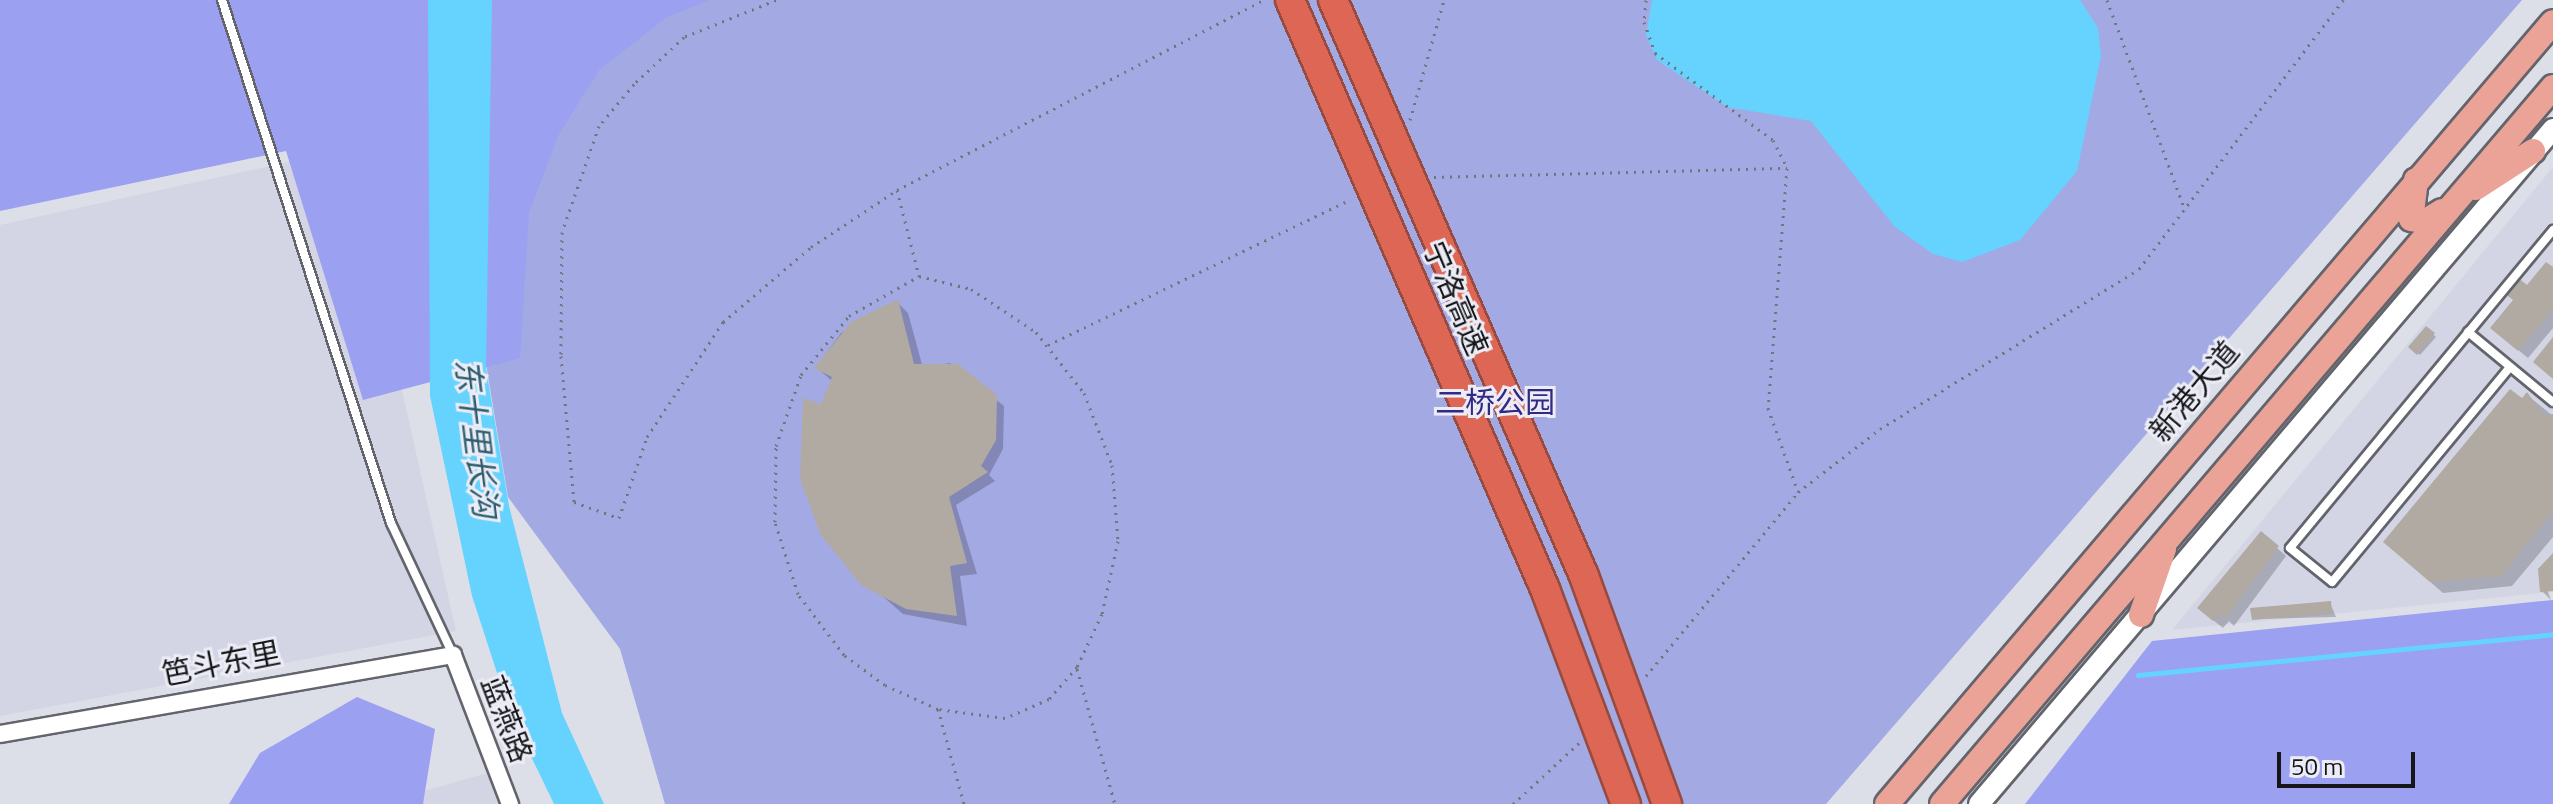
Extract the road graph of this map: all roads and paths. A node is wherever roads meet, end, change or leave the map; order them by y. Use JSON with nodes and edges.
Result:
{"nodes":[{"id":1,"x":222,"y":0,"type":"edge"},
{"id":2,"x":776,"y":0,"type":"edge"},
{"id":3,"x":1264,"y":0,"type":"edge"},
{"id":4,"x":1290,"y":0,"type":"edge"},
{"id":5,"x":1333,"y":0,"type":"edge"},
{"id":6,"x":1444,"y":0,"type":"edge"},
{"id":7,"x":1646,"y":0,"type":"edge"},
{"id":8,"x":2107,"y":0,"type":"edge"},
{"id":9,"x":2343,"y":0,"type":"edge"},
{"id":10,"x":2553,"y":22,"type":"edge"},
{"id":11,"x":2553,"y":87,"type":"edge"},
{"id":12,"x":2553,"y":129,"type":"edge"},
{"id":13,"x":1406,"y":134,"type":"dead end"},
{"id":14,"x":2533,"y":151,"type":"junction"},
{"id":15,"x":2416,"y":178,"type":"junction"},
{"id":16,"x":897,"y":190,"type":"junction"},
{"id":17,"x":2451,"y":204,"type":"junction"},
{"id":18,"x":2185,"y":210,"type":"junction"},
{"id":19,"x":2553,"y":230,"type":"edge"},
{"id":20,"x":919,"y":276,"type":"junction"},
{"id":21,"x":2468,"y":332,"type":"junction"},
{"id":22,"x":2257,"y":366,"type":"junction"},
{"id":23,"x":2510,"y":367,"type":"junction"},
{"id":24,"x":2285,"y":398,"type":"junction"},
{"id":25,"x":2553,"y":402,"type":"edge"},
{"id":26,"x":1798,"y":492,"type":"junction"},
{"id":27,"x":2169,"y":536,"type":"junction"},
{"id":28,"x":2141,"y":615,"type":"junction"},
{"id":29,"x":453,"y":655,"type":"junction"},
{"id":30,"x":1077,"y":667,"type":"junction"},
{"id":31,"x":1641,"y":681,"type":"dead end"},
{"id":32,"x":938,"y":709,"type":"junction"},
{"id":33,"x":1592,"y":732,"type":"dead end"},
{"id":34,"x":0,"y":734,"type":"edge"},
{"id":35,"x":510,"y":804,"type":"edge"},
{"id":36,"x":964,"y":804,"type":"edge"},
{"id":37,"x":1115,"y":804,"type":"edge"},
{"id":38,"x":1513,"y":804,"type":"edge"},
{"id":39,"x":1626,"y":804,"type":"edge"},
{"id":40,"x":1667,"y":804,"type":"edge"},
{"id":41,"x":1887,"y":804,"type":"edge"},
{"id":42,"x":1942,"y":804,"type":"edge"},
{"id":43,"x":1979,"y":804,"type":"edge"}],
"edges":[{"from":1,"to":29,"type":"lane"},
{"from":2,"to":16,"type":"path"},
{"from":3,"to":16,"type":"path"},
{"from":4,"to":39,"type":"highway","name":"宁洛高速","bridge":true},
{"from":5,"to":40,"type":"highway","name":"宁洛高速","bridge":true},
{"from":6,"to":13,"type":"path"},
{"from":7,"to":26,"type":"path"},
{"from":8,"to":18,"type":"path"},
{"from":9,"to":18,"type":"path"},
{"from":10,"to":15,"type":"main road","name":"新港大道"},
{"from":11,"to":17,"type":"main road"},
{"from":12,"to":14,"type":"street"},
{"from":14,"to":17,"type":"main road"},
{"from":14,"to":28,"type":"street"},
{"from":15,"to":17,"type":"main road"},
{"from":15,"to":22,"type":"main road","name":"新港大道"},
{"from":16,"to":20,"type":"path"},
{"from":17,"to":24,"type":"main road"},
{"from":18,"to":26,"type":"path"},
{"from":19,"to":21,"type":"lane"},
{"from":20,"to":30,"type":"path"},
{"from":20,"to":32,"type":"path"},
{"from":21,"to":23,"type":"lane"},
{"from":21,"to":23,"type":"lane"},
{"from":22,"to":24,"type":"main road"},
{"from":22,"to":41,"type":"main road","name":"新港大道"},
{"from":23,"to":25,"type":"lane"},
{"from":24,"to":27,"type":"main road"},
{"from":26,"to":31,"type":"path"},
{"from":27,"to":28,"type":"main road"},
{"from":27,"to":42,"type":"main road"},
{"from":28,"to":43,"type":"street"},
{"from":29,"to":34,"type":"street","name":"笆斗东里"},
{"from":29,"to":35,"type":"street","name":"蓝燕路"},
{"from":30,"to":32,"type":"path"},
{"from":30,"to":37,"type":"path"},
{"from":32,"to":36,"type":"path"},
{"from":33,"to":38,"type":"path"}]}
